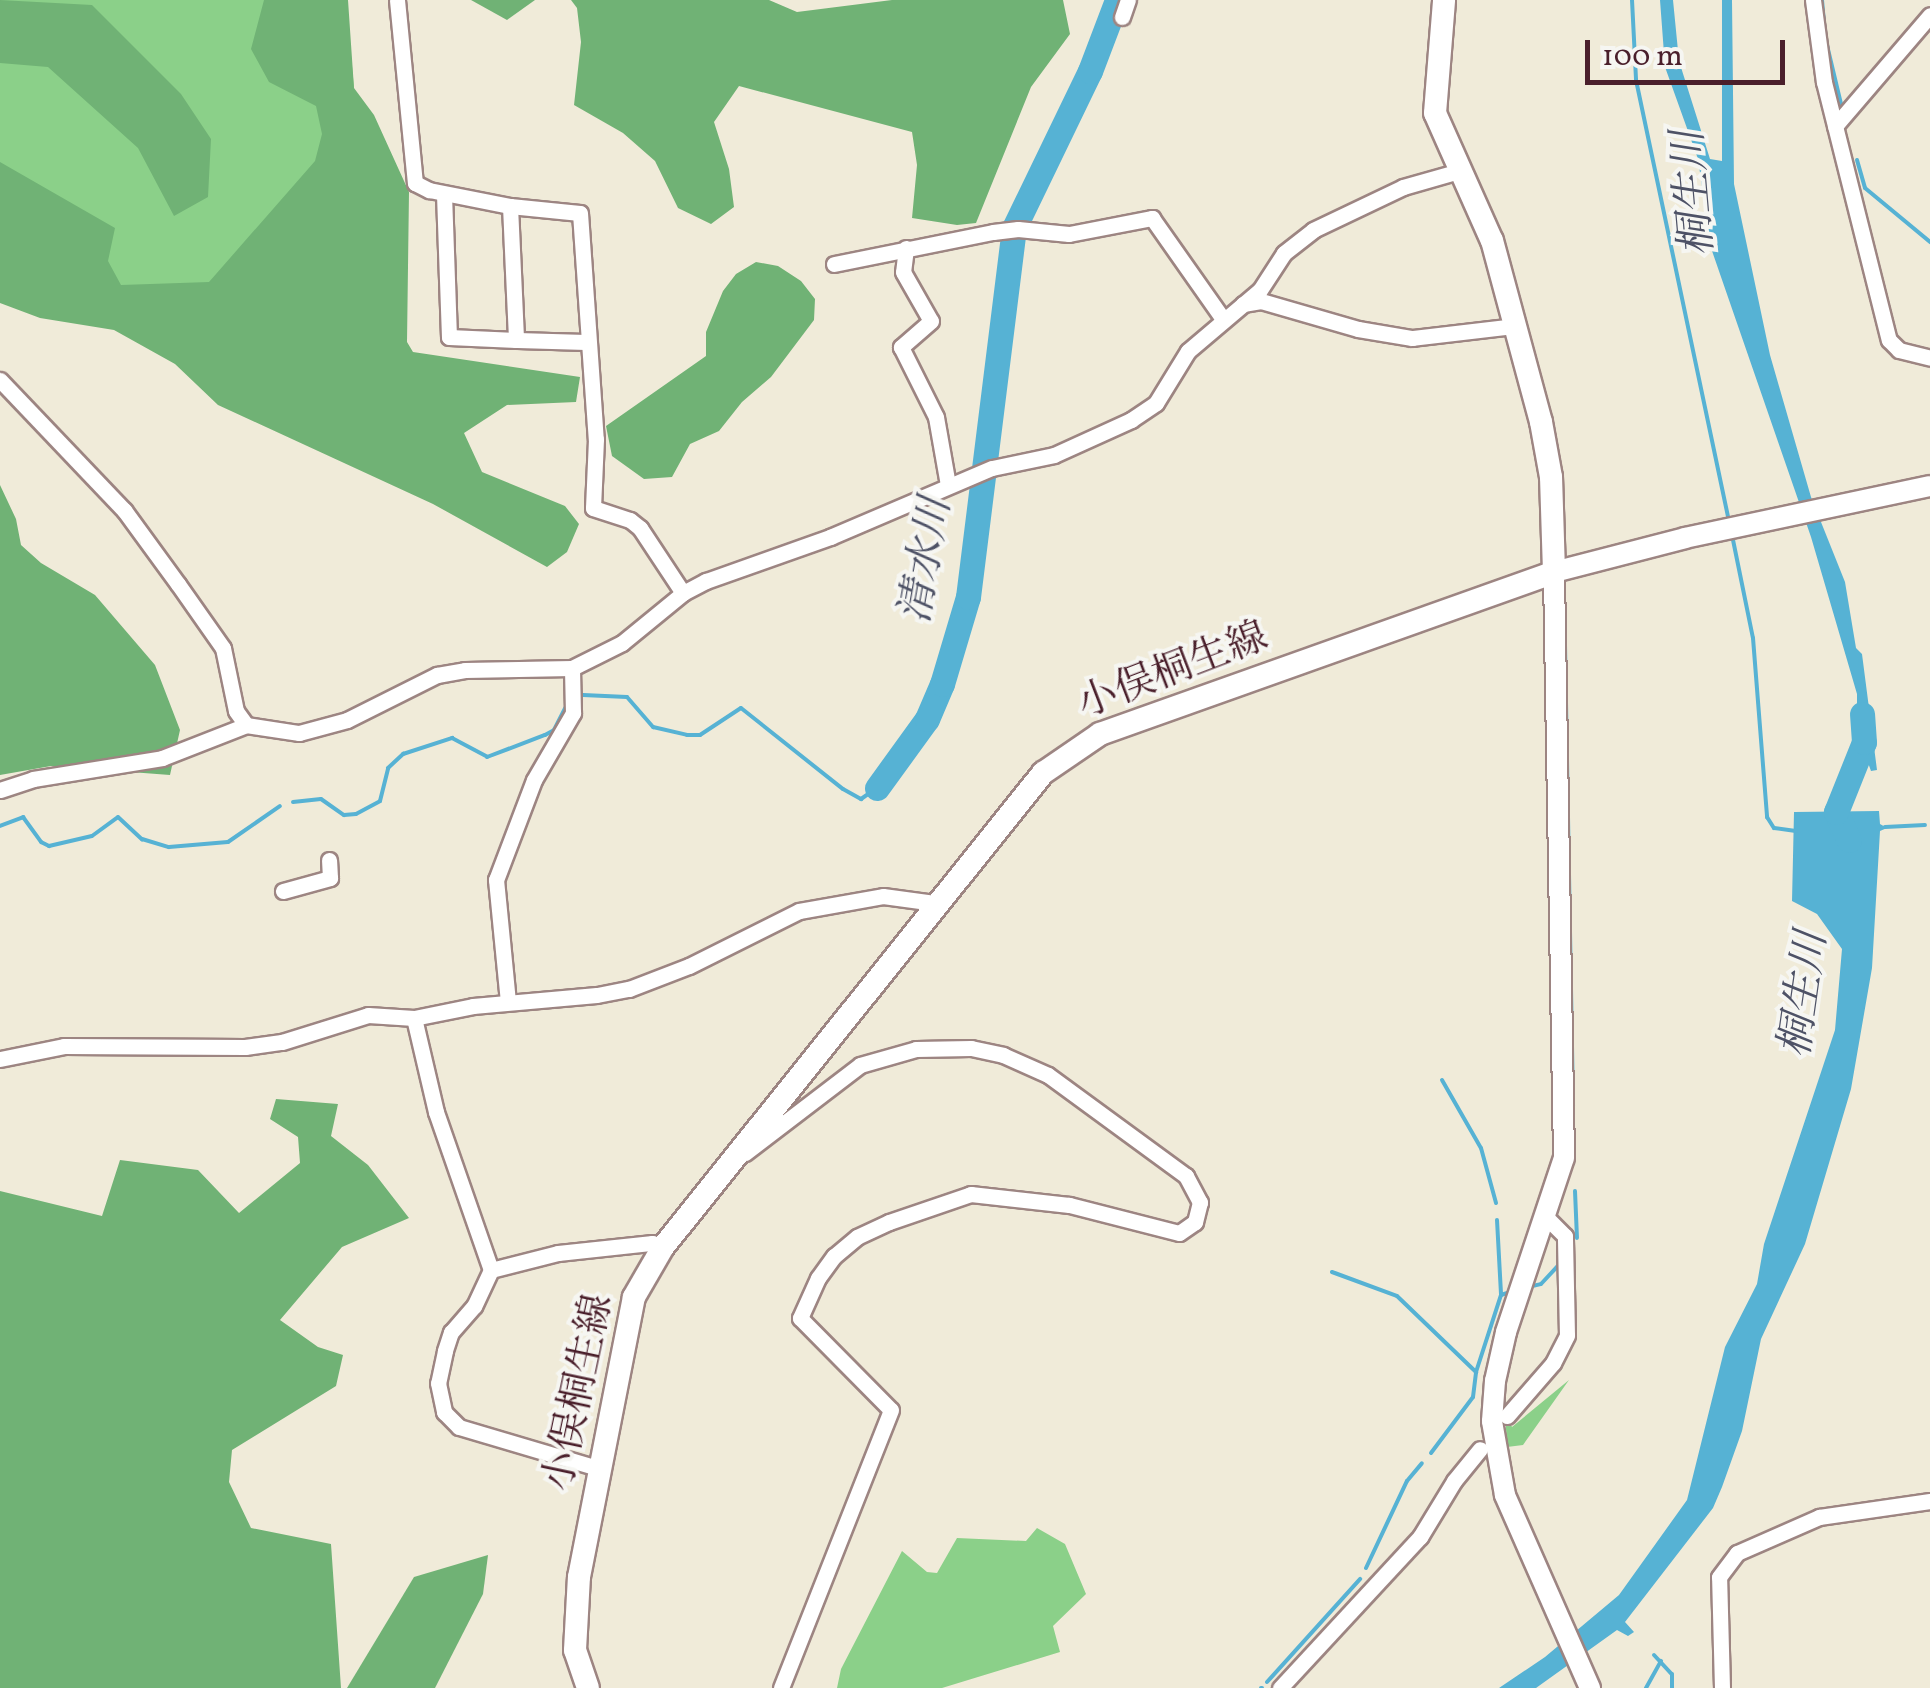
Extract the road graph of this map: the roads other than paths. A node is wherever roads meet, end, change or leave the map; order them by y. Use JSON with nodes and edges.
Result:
{"nodes":[{"id":1,"x":396,"y":0,"type":"edge"},
{"id":2,"x":1128,"y":0,"type":"edge"},
{"id":3,"x":1444,"y":0,"type":"edge"},
{"id":4,"x":1813,"y":0,"type":"edge"},
{"id":5,"x":1930,"y":16,"type":"edge"},
{"id":6,"x":1122,"y":17,"type":"dead end"},
{"id":7,"x":1835,"y":126,"type":"junction"},
{"id":8,"x":1458,"y":171,"type":"junction"},
{"id":9,"x":444,"y":194,"type":"junction"},
{"id":10,"x":510,"y":206,"type":"junction"},
{"id":11,"x":906,"y":248,"type":"junction"},
{"id":12,"x":834,"y":264,"type":"dead end"},
{"id":13,"x":1243,"y":304,"type":"junction"},
{"id":14,"x":1223,"y":320,"type":"junction"},
{"id":15,"x":1514,"y":326,"type":"junction"},
{"id":16,"x":516,"y":340,"type":"junction"},
{"id":17,"x":587,"y":342,"type":"junction"},
{"id":18,"x":1930,"y":358,"type":"edge"},
{"id":19,"x":0,"y":380,"type":"edge"},
{"id":20,"x":948,"y":486,"type":"junction"},
{"id":21,"x":1930,"y":486,"type":"edge"},
{"id":22,"x":1554,"y":572,"type":"junction"},
{"id":23,"x":683,"y":594,"type":"junction"},
{"id":24,"x":572,"y":668,"type":"junction"},
{"id":25,"x":246,"y":724,"type":"junction"},
{"id":26,"x":0,"y":790,"type":"edge"},
{"id":27,"x":328,"y":860,"type":"dead end"},
{"id":28,"x":283,"y":892,"type":"dead end"},
{"id":29,"x":935,"y":903,"type":"junction"},
{"id":30,"x":508,"y":1002,"type":"junction"},
{"id":31,"x":414,"y":1018,"type":"junction"},
{"id":32,"x":0,"y":1059,"type":"edge"},
{"id":33,"x":737,"y":1156,"type":"junction"},
{"id":34,"x":1547,"y":1218,"type":"junction"},
{"id":35,"x":663,"y":1247,"type":"junction"},
{"id":36,"x":491,"y":1270,"type":"junction"},
{"id":37,"x":1507,"y":1416,"type":"dead end"},
{"id":38,"x":1480,"y":1449,"type":"dead end"},
{"id":39,"x":601,"y":1469,"type":"junction"},
{"id":40,"x":1930,"y":1501,"type":"edge"},
{"id":41,"x":588,"y":1688,"type":"edge"},
{"id":42,"x":780,"y":1688,"type":"edge"},
{"id":43,"x":1280,"y":1688,"type":"edge"},
{"id":44,"x":1590,"y":1688,"type":"edge"},
{"id":45,"x":1722,"y":1688,"type":"edge"}],
"edges":[{"from":1,"to":9,"type":"street"},
{"from":2,"to":6,"type":"street"},
{"from":3,"to":8,"type":"main road"},
{"from":4,"to":7,"type":"street"},
{"from":5,"to":7,"type":"street"},
{"from":7,"to":18,"type":"street"},
{"from":8,"to":13,"type":"street"},
{"from":8,"to":15,"type":"main road"},
{"from":9,"to":10,"type":"street"},
{"from":9,"to":16,"type":"street"},
{"from":10,"to":16,"type":"street"},
{"from":10,"to":17,"type":"street"},
{"from":11,"to":12,"type":"street"},
{"from":11,"to":14,"type":"street"},
{"from":11,"to":20,"type":"street"},
{"from":13,"to":14,"type":"street"},
{"from":13,"to":15,"type":"street"},
{"from":14,"to":20,"type":"street"},
{"from":15,"to":22,"type":"main road"},
{"from":16,"to":17,"type":"street"},
{"from":17,"to":23,"type":"street"},
{"from":19,"to":25,"type":"street"},
{"from":20,"to":23,"type":"street"},
{"from":21,"to":22,"type":"street"},
{"from":22,"to":29,"type":"main road","name":"小俣桐生線"},
{"from":22,"to":34,"type":"street"},
{"from":23,"to":24,"type":"street"},
{"from":24,"to":25,"type":"street"},
{"from":24,"to":30,"type":"street"},
{"from":25,"to":26,"type":"street"},
{"from":27,"to":28,"type":"street"},
{"from":29,"to":30,"type":"street"},
{"from":29,"to":33,"type":"main road","name":"小俣桐生線"},
{"from":30,"to":31,"type":"street"},
{"from":31,"to":32,"type":"street"},
{"from":31,"to":36,"type":"street"},
{"from":33,"to":35,"type":"main road","name":"小俣桐生線"},
{"from":33,"to":42,"type":"street"},
{"from":34,"to":37,"type":"street"},
{"from":34,"to":44,"type":"street"},
{"from":35,"to":36,"type":"street"},
{"from":35,"to":39,"type":"main road","name":"小俣桐生線"},
{"from":36,"to":39,"type":"street"},
{"from":38,"to":43,"type":"street"},
{"from":39,"to":41,"type":"main road","name":"小俣桐生線"},
{"from":40,"to":45,"type":"street"}]}
